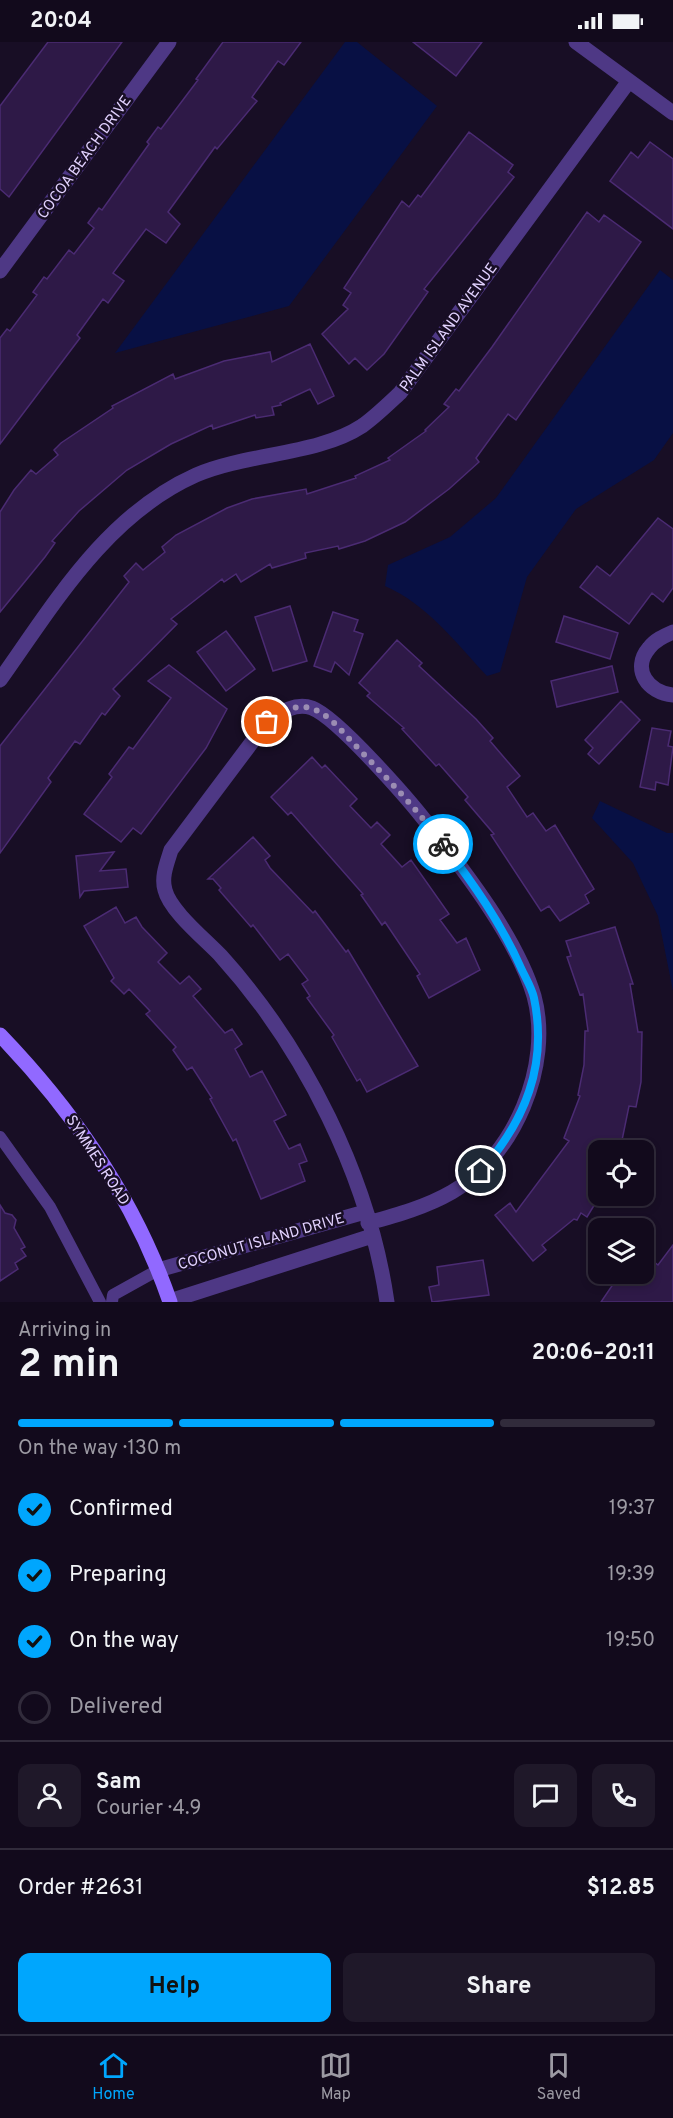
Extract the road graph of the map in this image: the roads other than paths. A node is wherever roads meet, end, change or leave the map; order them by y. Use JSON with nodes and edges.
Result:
{"nodes":[{"id":1,"x":168,"y":42,"type":"edge"},
{"id":2,"x":576,"y":42,"type":"edge"},
{"id":3,"x":629,"y":81,"type":"junction"},
{"id":4,"x":673,"y":113,"type":"edge"},
{"id":5,"x":0,"y":271,"type":"edge"},
{"id":6,"x":673,"y":632,"type":"edge"},
{"id":7,"x":0,"y":680,"type":"edge"},
{"id":8,"x":673,"y":694,"type":"edge"},
{"id":9,"x":0,"y":1035,"type":"edge"},
{"id":10,"x":0,"y":1137,"type":"edge"},
{"id":11,"x":368,"y":1224,"type":"junction"},
{"id":12,"x":158,"y":1270,"type":"junction"},
{"id":13,"x":100,"y":1302,"type":"edge"},
{"id":14,"x":112,"y":1302,"type":"edge"},
{"id":15,"x":168,"y":1302,"type":"edge"},
{"id":16,"x":387,"y":1302,"type":"edge"}],
"edges":[{"from":1,"to":5,"type":"street","name":"COCOA BEACH DRIVE"},
{"from":2,"to":3,"type":"street"},
{"from":3,"to":4,"type":"street"},
{"from":3,"to":7,"type":"street","name":"PALM ISLAND AVENUE"},
{"from":6,"to":8,"type":"street"},
{"from":9,"to":12,"type":"street","name":"SYMMES ROAD"},
{"from":10,"to":13,"type":"lane"},
{"from":11,"to":11,"type":"street","name":"COCONUT ISLAND DRIVE"},
{"from":11,"to":12,"type":"street","name":"COCONUT ISLAND DRIVE"},
{"from":11,"to":15,"type":"street","name":"COCONUT ISLAND DRIVE"},
{"from":11,"to":16,"type":"street","name":"COCONUT ISLAND DRIVE"},
{"from":12,"to":14,"type":"lane"},
{"from":12,"to":15,"type":"street","name":"SYMMES ROAD"}]}
